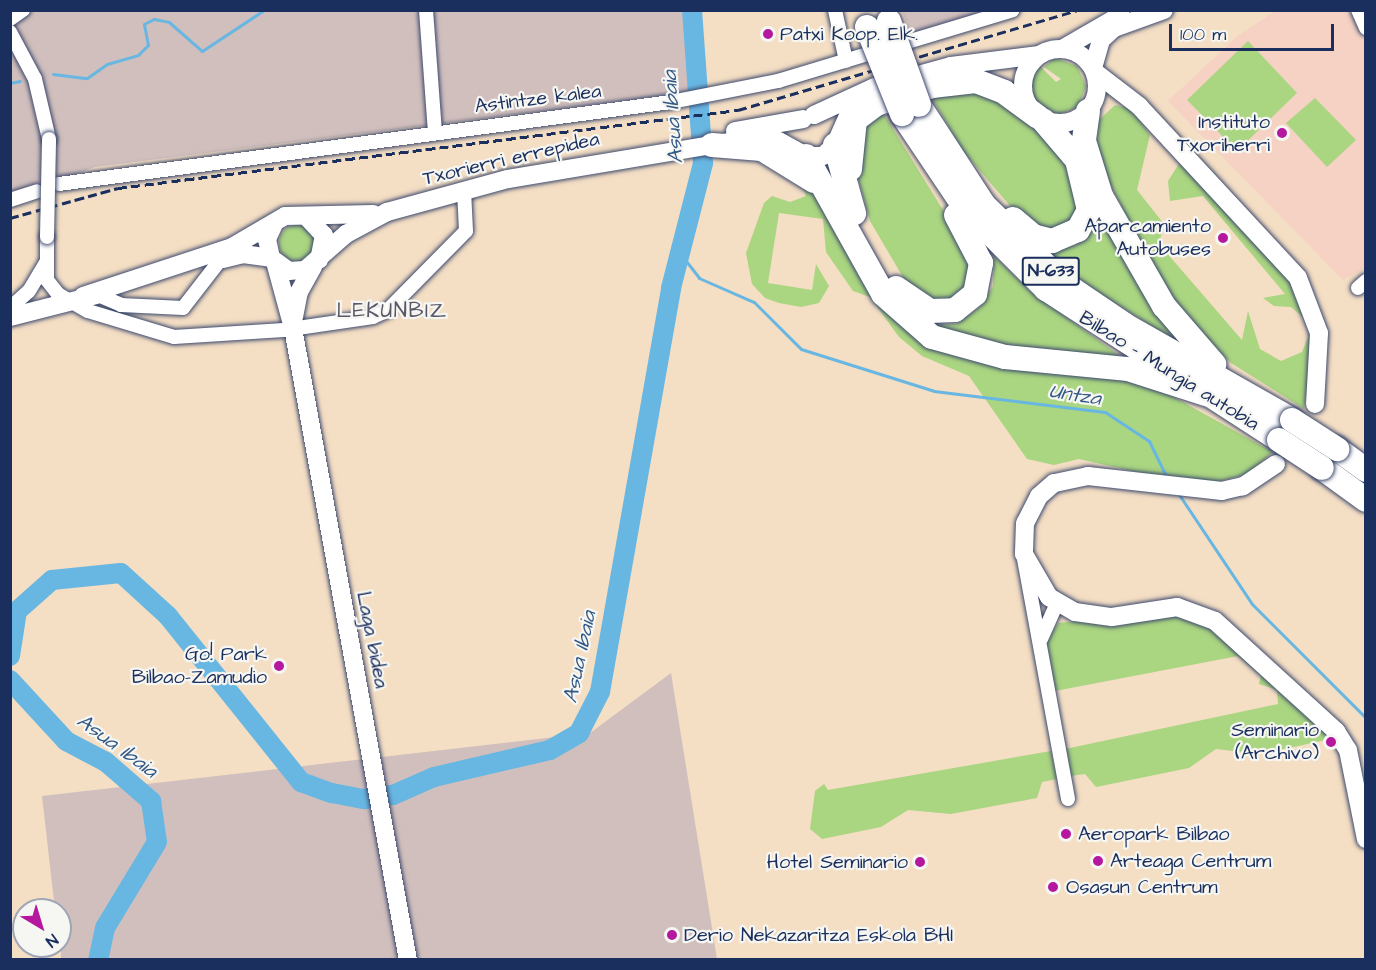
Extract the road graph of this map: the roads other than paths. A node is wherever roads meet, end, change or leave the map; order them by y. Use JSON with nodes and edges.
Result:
{"nodes":[{"id":1,"x":23,"y":10,"type":"edge"},
{"id":2,"x":426,"y":10,"type":"edge"},
{"id":3,"x":835,"y":10,"type":"edge"},
{"id":4,"x":1013,"y":10,"type":"edge"},
{"id":5,"x":1134,"y":10,"type":"edge"},
{"id":6,"x":1164,"y":10,"type":"edge"},
{"id":7,"x":1358,"y":10,"type":"edge"},
{"id":8,"x":877,"y":17,"type":"edge"},
{"id":9,"x":10,"y":19,"type":"edge"},
{"id":10,"x":1365,"y":28,"type":"edge"},
{"id":11,"x":10,"y":32,"type":"edge"},
{"id":12,"x":1062,"y":49,"type":"junction"},
{"id":13,"x":1039,"y":56,"type":"junction"},
{"id":14,"x":846,"y":61,"type":"junction"},
{"id":15,"x":1094,"y":70,"type":"junction"},
{"id":16,"x":922,"y":100,"type":"junction"},
{"id":17,"x":1139,"y":106,"type":"junction"},
{"id":18,"x":1088,"y":111,"type":"junction"},
{"id":19,"x":1036,"y":113,"type":"junction"},
{"id":20,"x":808,"y":117,"type":"junction"},
{"id":21,"x":435,"y":132,"type":"junction"},
{"id":22,"x":836,"y":139,"type":"junction"},
{"id":23,"x":711,"y":142,"type":"junction"},
{"id":24,"x":803,"y":154,"type":"junction"},
{"id":25,"x":936,"y":172,"type":"junction"},
{"id":26,"x":59,"y":184,"type":"dead end"},
{"id":27,"x":464,"y":190,"type":"junction"},
{"id":28,"x":37,"y":191,"type":"dead end"},
{"id":29,"x":831,"y":198,"type":"junction"},
{"id":30,"x":10,"y":200,"type":"edge"},
{"id":31,"x":387,"y":212,"type":"junction"},
{"id":32,"x":306,"y":216,"type":"junction"},
{"id":33,"x":855,"y":216,"type":"junction"},
{"id":34,"x":274,"y":224,"type":"junction"},
{"id":35,"x":221,"y":259,"type":"junction"},
{"id":36,"x":273,"y":260,"type":"junction"},
{"id":37,"x":47,"y":261,"type":"junction"},
{"id":38,"x":315,"y":264,"type":"junction"},
{"id":39,"x":84,"y":298,"type":"junction"},
{"id":40,"x":10,"y":308,"type":"edge"},
{"id":41,"x":10,"y":317,"type":"edge"},
{"id":42,"x":293,"y":328,"type":"junction"},
{"id":43,"x":1232,"y":383,"type":"junction"},
{"id":44,"x":1206,"y":394,"type":"junction"},
{"id":45,"x":1315,"y":405,"type":"dead end"},
{"id":46,"x":1278,"y":452,"type":"junction"},
{"id":47,"x":1365,"y":470,"type":"edge"},
{"id":48,"x":1365,"y":500,"type":"edge"},
{"id":49,"x":1024,"y":554,"type":"junction"},
{"id":50,"x":1057,"y":603,"type":"junction"},
{"id":51,"x":1041,"y":656,"type":"junction"},
{"id":52,"x":1068,"y":799,"type":"dead end"},
{"id":53,"x":1365,"y":839,"type":"edge"},
{"id":54,"x":408,"y":960,"type":"edge"}],
"edges":[{"from":1,"to":9,"type":"street"},
{"from":2,"to":21,"type":"street"},
{"from":3,"to":14,"type":"street"},
{"from":4,"to":14,"type":"street","name":"Astintze kalea"},
{"from":5,"to":12,"type":"street"},
{"from":6,"to":15,"type":"street"},
{"from":7,"to":10,"type":"street"},
{"from":8,"to":16,"type":"highway","name":"Bilbao - Mungia autobia","number":"N-633","bridge":true},
{"from":8,"to":16,"type":"highway","name":"Bilbao - Mungia autobia","number":"N-633","bridge":true},
{"from":11,"to":37,"type":"street","bridge":true},
{"from":12,"to":13,"type":"street"},
{"from":12,"to":15,"type":"street"},
{"from":13,"to":19,"type":"street"},
{"from":13,"to":20,"type":"street","name":"Txorierri errepidea"},
{"from":14,"to":21,"type":"street","name":"Astintze kalea"},
{"from":15,"to":17,"type":"street"},
{"from":15,"to":18,"type":"street"},
{"from":16,"to":19,"type":"street"},
{"from":16,"to":19,"type":"highway"},
{"from":16,"to":22,"type":"street"},
{"from":16,"to":25,"type":"highway","name":"Bilbao - Mungia autobia","number":"N-633"},
{"from":16,"to":43,"type":"highway","name":"Bilbao - Mungia autobia","number":"N-633"},
{"from":17,"to":18,"type":"street"},
{"from":17,"to":45,"type":"street"},
{"from":18,"to":19,"type":"street"},
{"from":18,"to":43,"type":"highway"},
{"from":19,"to":33,"type":"highway"},
{"from":20,"to":22,"type":"street"},
{"from":20,"to":23,"type":"street","name":"Txorierri errepidea"},
{"from":20,"to":24,"type":"street"},
{"from":21,"to":26,"type":"street","name":"Astintze kalea"},
{"from":22,"to":24,"type":"street"},
{"from":22,"to":33,"type":"highway"},
{"from":23,"to":24,"type":"street","name":"Txorierri errepidea"},
{"from":23,"to":27,"type":"street","name":"Txorierri errepidea"},
{"from":23,"to":29,"type":"highway"},
{"from":24,"to":29,"type":"highway"},
{"from":25,"to":33,"type":"highway"},
{"from":25,"to":44,"type":"highway","name":"Bilbao - Mungia autobia","number":"N-633"},
{"from":27,"to":31,"type":"street","name":"Txorierri errepidea"},
{"from":27,"to":42,"type":"street"},
{"from":28,"to":30,"type":"street"},
{"from":29,"to":44,"type":"highway"},
{"from":31,"to":32,"type":"street","name":"Txorierri errepidea"},
{"from":31,"to":38,"type":"street","name":"Txorierri errepidea"},
{"from":32,"to":34,"type":"street","name":"Txorierri errepidea"},
{"from":32,"to":38,"type":"street"},
{"from":34,"to":36,"type":"street"},
{"from":34,"to":39,"type":"street","name":"Txorierri errepidea"},
{"from":35,"to":36,"type":"street","name":"Txorierri errepidea"},
{"from":35,"to":39,"type":"street","name":"Txorierri errepidea"},
{"from":35,"to":39,"type":"street"},
{"from":36,"to":38,"type":"street","name":"Txorierri errepidea"},
{"from":36,"to":42,"type":"street"},
{"from":37,"to":39,"type":"street"},
{"from":37,"to":40,"type":"street"},
{"from":38,"to":42,"type":"street"},
{"from":39,"to":41,"type":"street","name":"Txorierri errepidea"},
{"from":39,"to":42,"type":"street"},
{"from":42,"to":54,"type":"street","name":"Laga bidea"},
{"from":43,"to":47,"type":"highway","name":"Bilbao - Mungia autobia","number":"N-633","bridge":true},
{"from":44,"to":46,"type":"highway","name":"Bilbao - Mungia autobia","number":"N-633"},
{"from":46,"to":48,"type":"highway","name":"Bilbao - Mungia autobia","number":"N-633","bridge":true},
{"from":46,"to":49,"type":"street"},
{"from":49,"to":50,"type":"street"},
{"from":49,"to":51,"type":"street"},
{"from":50,"to":51,"type":"street"},
{"from":50,"to":53,"type":"street"},
{"from":51,"to":52,"type":"street"}]}
